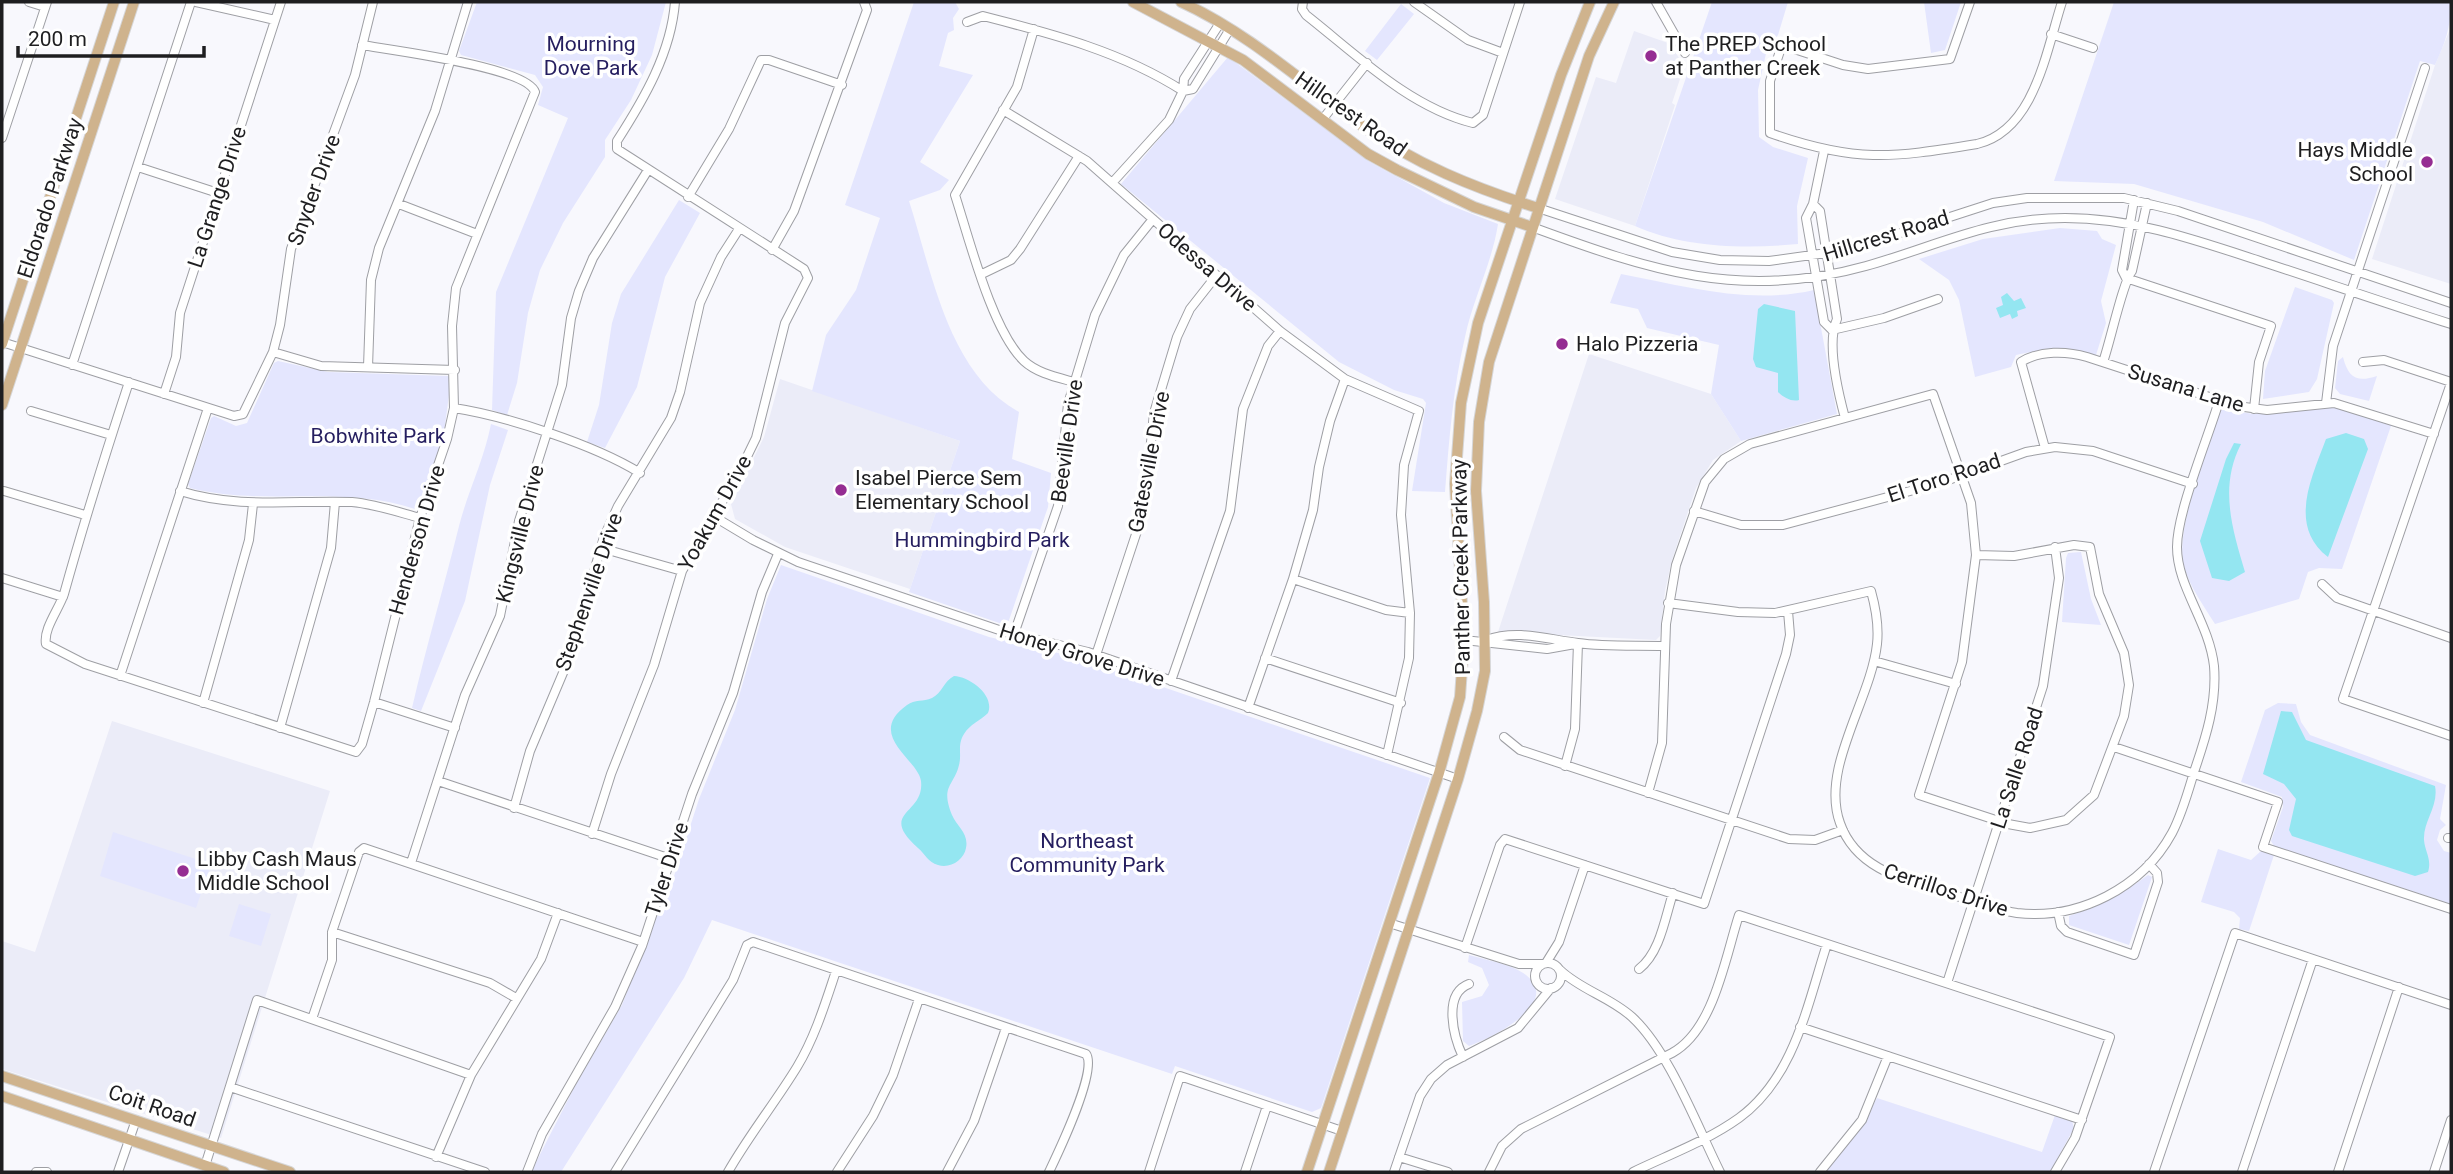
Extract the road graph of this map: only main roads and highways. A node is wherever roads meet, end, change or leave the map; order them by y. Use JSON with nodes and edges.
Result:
{"nodes":[{"id":1,"x":114,"y":2,"type":"edge"},
{"id":2,"x":134,"y":2,"type":"edge"},
{"id":3,"x":1133,"y":2,"type":"edge"},
{"id":4,"x":1181,"y":2,"type":"edge"},
{"id":5,"x":1590,"y":2,"type":"edge"},
{"id":6,"x":1614,"y":2,"type":"edge"},
{"id":7,"x":1571,"y":50,"type":"junction"},
{"id":8,"x":1589,"y":56,"type":"junction"},
{"id":9,"x":1518,"y":202,"type":"junction"},
{"id":10,"x":1538,"y":208,"type":"junction"},
{"id":11,"x":1512,"y":220,"type":"junction"},
{"id":12,"x":1532,"y":227,"type":"junction"},
{"id":13,"x":2,"y":343,"type":"edge"},
{"id":14,"x":2,"y":405,"type":"edge"},
{"id":15,"x":2,"y":1076,"type":"edge"},
{"id":16,"x":39,"y":1088,"type":"junction"},
{"id":17,"x":2,"y":1096,"type":"edge"},
{"id":18,"x":33,"y":1106,"type":"junction"},
{"id":19,"x":224,"y":1172,"type":"edge"},
{"id":20,"x":290,"y":1172,"type":"edge"},
{"id":21,"x":1307,"y":1172,"type":"edge"},
{"id":22,"x":1329,"y":1172,"type":"edge"}],
"edges":[{"from":1,"to":13,"type":"main road","name":"Eldorado Parkway"},
{"from":2,"to":14,"type":"main road","name":"Eldorado Parkway"},
{"from":3,"to":11,"type":"main road","name":"Hillcrest Road"},
{"from":4,"to":9,"type":"main road","name":"Hillcrest Road"},
{"from":5,"to":7,"type":"main road","name":"Panther Creek Parkway"},
{"from":6,"to":8,"type":"main road","name":"Panther Creek Parkway"},
{"from":7,"to":8,"type":"main road"},
{"from":7,"to":9,"type":"main road","name":"Panther Creek Parkway"},
{"from":8,"to":10,"type":"main road","name":"Panther Creek Parkway"},
{"from":9,"to":10,"type":"main road","name":"Hillcrest Road"},
{"from":9,"to":11,"type":"main road","name":"Panther Creek Parkway"},
{"from":10,"to":12,"type":"main road","name":"Panther Creek Parkway"},
{"from":11,"to":12,"type":"main road","name":"Hillcrest Road"},
{"from":11,"to":21,"type":"main road","name":"Panther Creek Parkway"},
{"from":12,"to":22,"type":"main road","name":"Panther Creek Parkway"},
{"from":15,"to":16,"type":"main road","name":"Coit Road"},
{"from":16,"to":18,"type":"main road"},
{"from":16,"to":20,"type":"main road","name":"Coit Road"},
{"from":17,"to":18,"type":"main road","name":"Coit Road"},
{"from":18,"to":19,"type":"main road","name":"Coit Road"}]}
